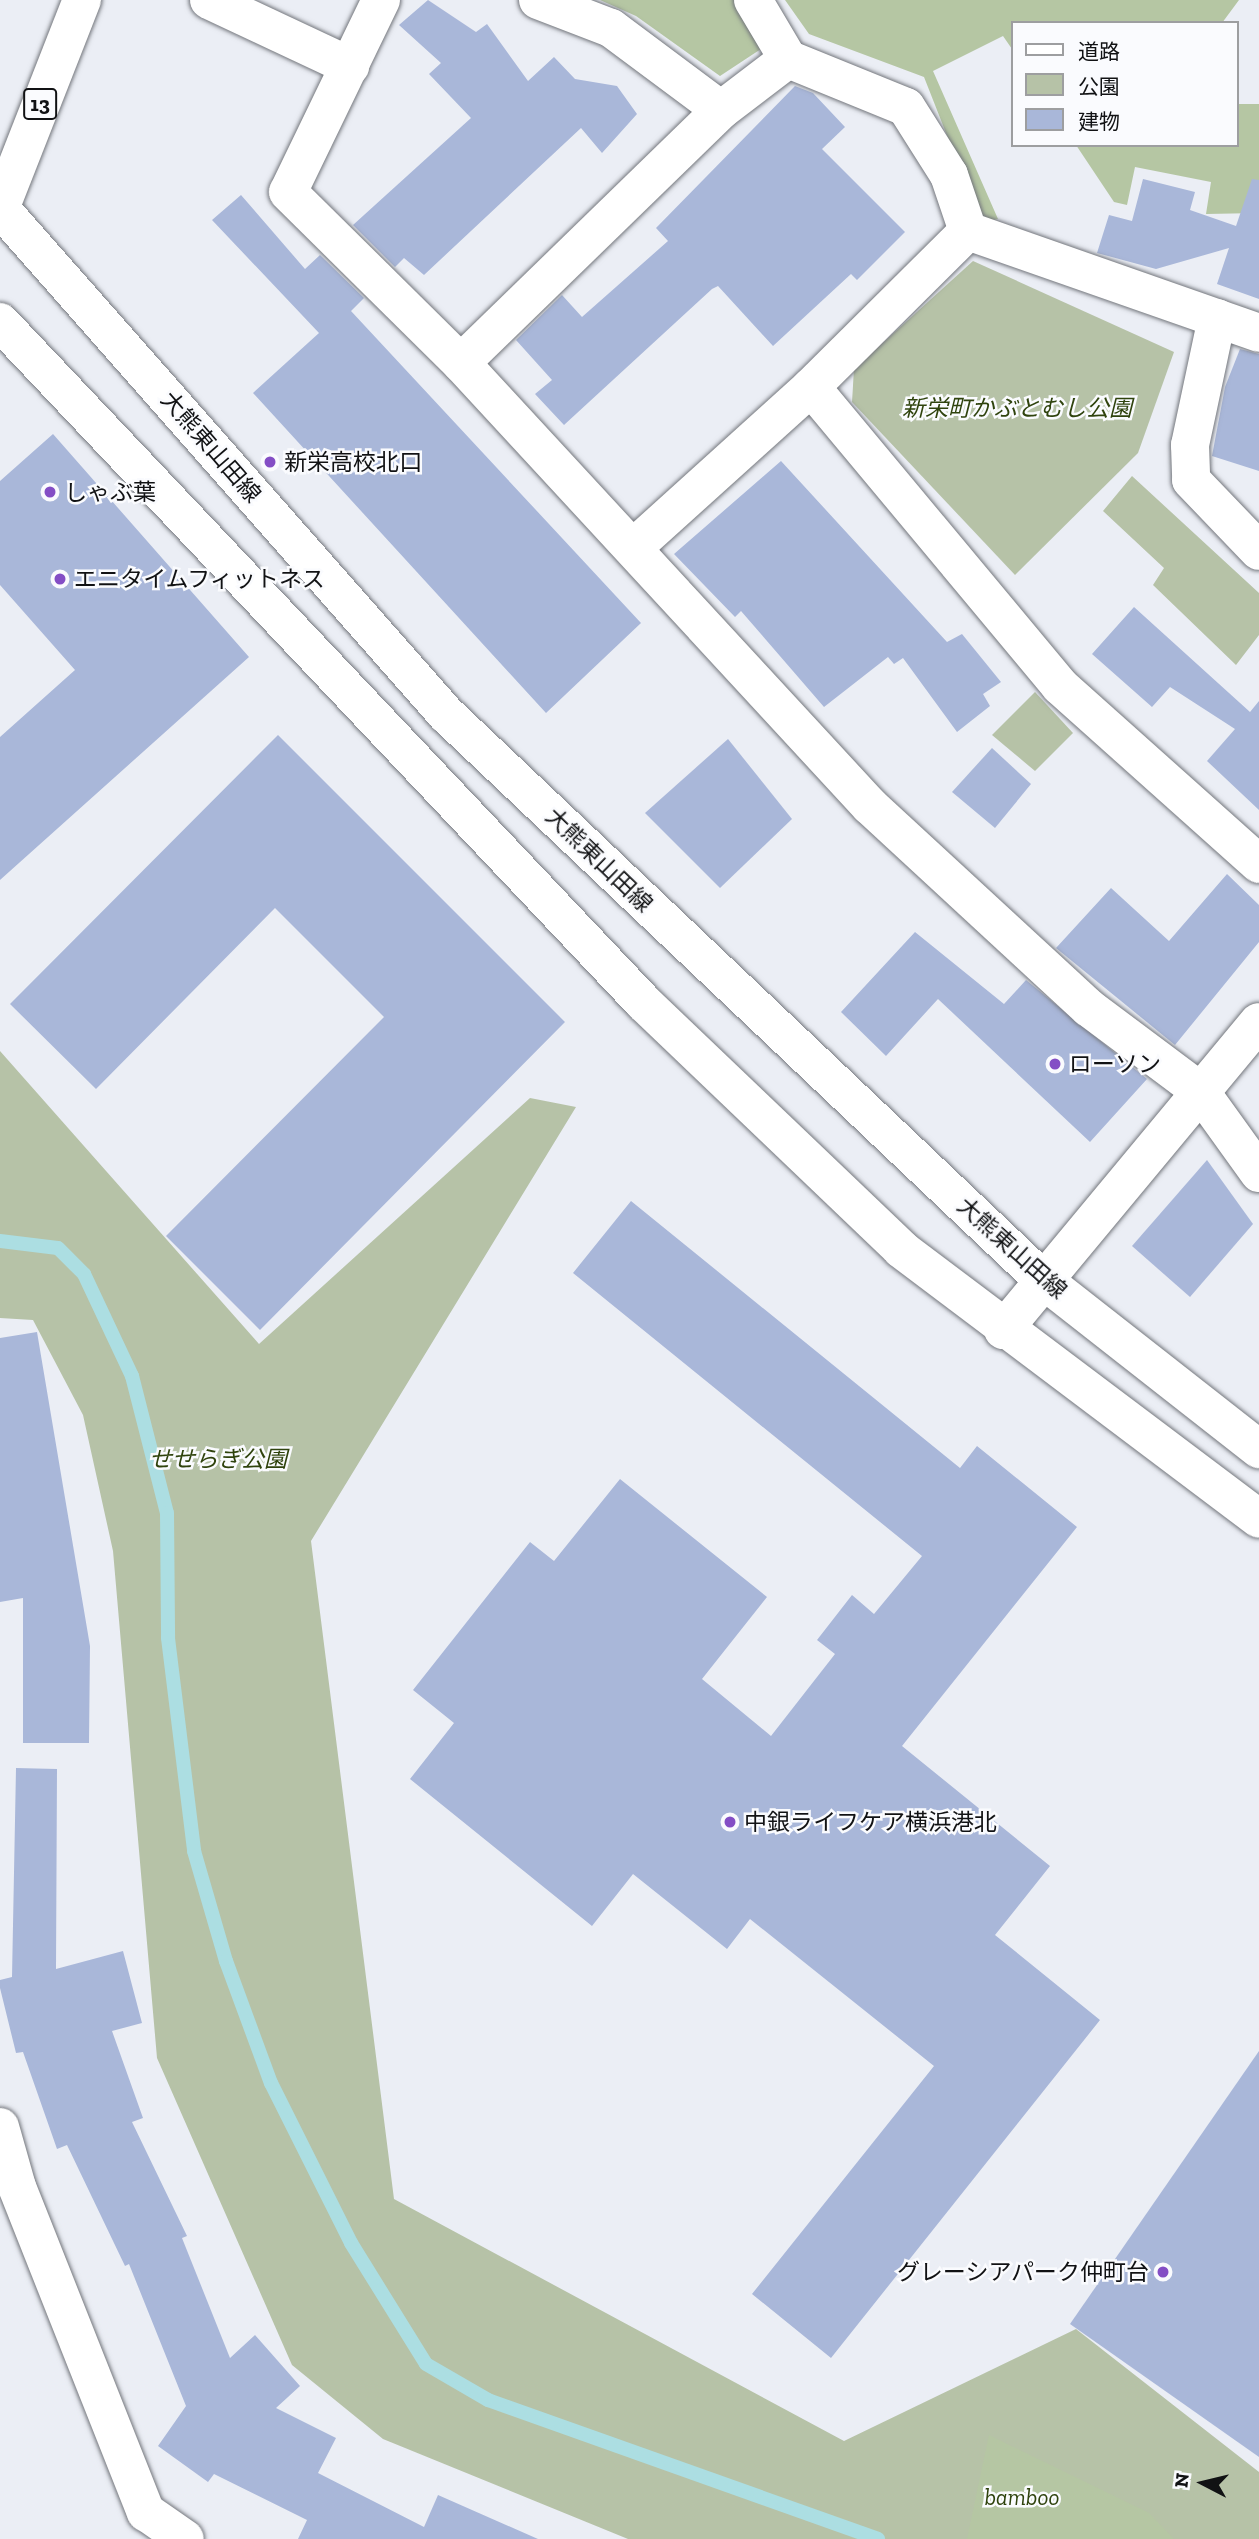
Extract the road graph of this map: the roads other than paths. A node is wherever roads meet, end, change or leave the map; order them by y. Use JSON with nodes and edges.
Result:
{"nodes":[{"id":1,"x":82,"y":0,"type":"edge"},
{"id":2,"x":209,"y":0,"type":"edge"},
{"id":3,"x":381,"y":0,"type":"edge"},
{"id":4,"x":538,"y":0,"type":"edge"},
{"id":5,"x":752,"y":0,"type":"edge"},
{"id":6,"x":788,"y":59,"type":"junction"},
{"id":7,"x":350,"y":66,"type":"junction"},
{"id":8,"x":721,"y":110,"type":"junction"},
{"id":9,"x":0,"y":209,"type":"edge"},
{"id":10,"x":968,"y":231,"type":"junction"},
{"id":11,"x":1217,"y":318,"type":"junction"},
{"id":12,"x":0,"y":322,"type":"edge"},
{"id":13,"x":1259,"y":333,"type":"edge"},
{"id":14,"x":461,"y":363,"type":"junction"},
{"id":15,"x":811,"y":387,"type":"junction"},
{"id":16,"x":633,"y":548,"type":"junction"},
{"id":17,"x":1259,"y":551,"type":"edge"},
{"id":18,"x":1259,"y":864,"type":"edge"},
{"id":19,"x":1259,"y":1022,"type":"edge"},
{"id":20,"x":1200,"y":1091,"type":"junction"},
{"id":21,"x":1259,"y":1173,"type":"edge"},
{"id":22,"x":1042,"y":1279,"type":"junction"},
{"id":23,"x":1003,"y":1329,"type":"junction"},
{"id":24,"x":1259,"y":1449,"type":"edge"},
{"id":25,"x":1259,"y":1519,"type":"edge"},
{"id":26,"x":0,"y":2127,"type":"edge"},
{"id":27,"x":185,"y":2539,"type":"edge"}],
"edges":[{"from":1,"to":9,"type":"street","number":"13"},
{"from":2,"to":7,"type":"street"},
{"from":3,"to":7,"type":"street"},
{"from":4,"to":8,"type":"street"},
{"from":5,"to":6,"type":"street"},
{"from":6,"to":8,"type":"street"},
{"from":6,"to":10,"type":"street"},
{"from":7,"to":14,"type":"street"},
{"from":8,"to":14,"type":"street"},
{"from":9,"to":22,"type":"street","name":"大熊東山田線"},
{"from":10,"to":11,"type":"street"},
{"from":10,"to":15,"type":"street"},
{"from":11,"to":13,"type":"street"},
{"from":11,"to":17,"type":"street"},
{"from":12,"to":23,"type":"street"},
{"from":14,"to":16,"type":"street"},
{"from":15,"to":16,"type":"street"},
{"from":15,"to":18,"type":"street"},
{"from":16,"to":20,"type":"street"},
{"from":19,"to":20,"type":"street"},
{"from":20,"to":21,"type":"street"},
{"from":20,"to":22,"type":"street"},
{"from":22,"to":23,"type":"street"},
{"from":22,"to":24,"type":"street","name":"大熊東山田線"},
{"from":23,"to":25,"type":"street"},
{"from":26,"to":27,"type":"street"}]}
